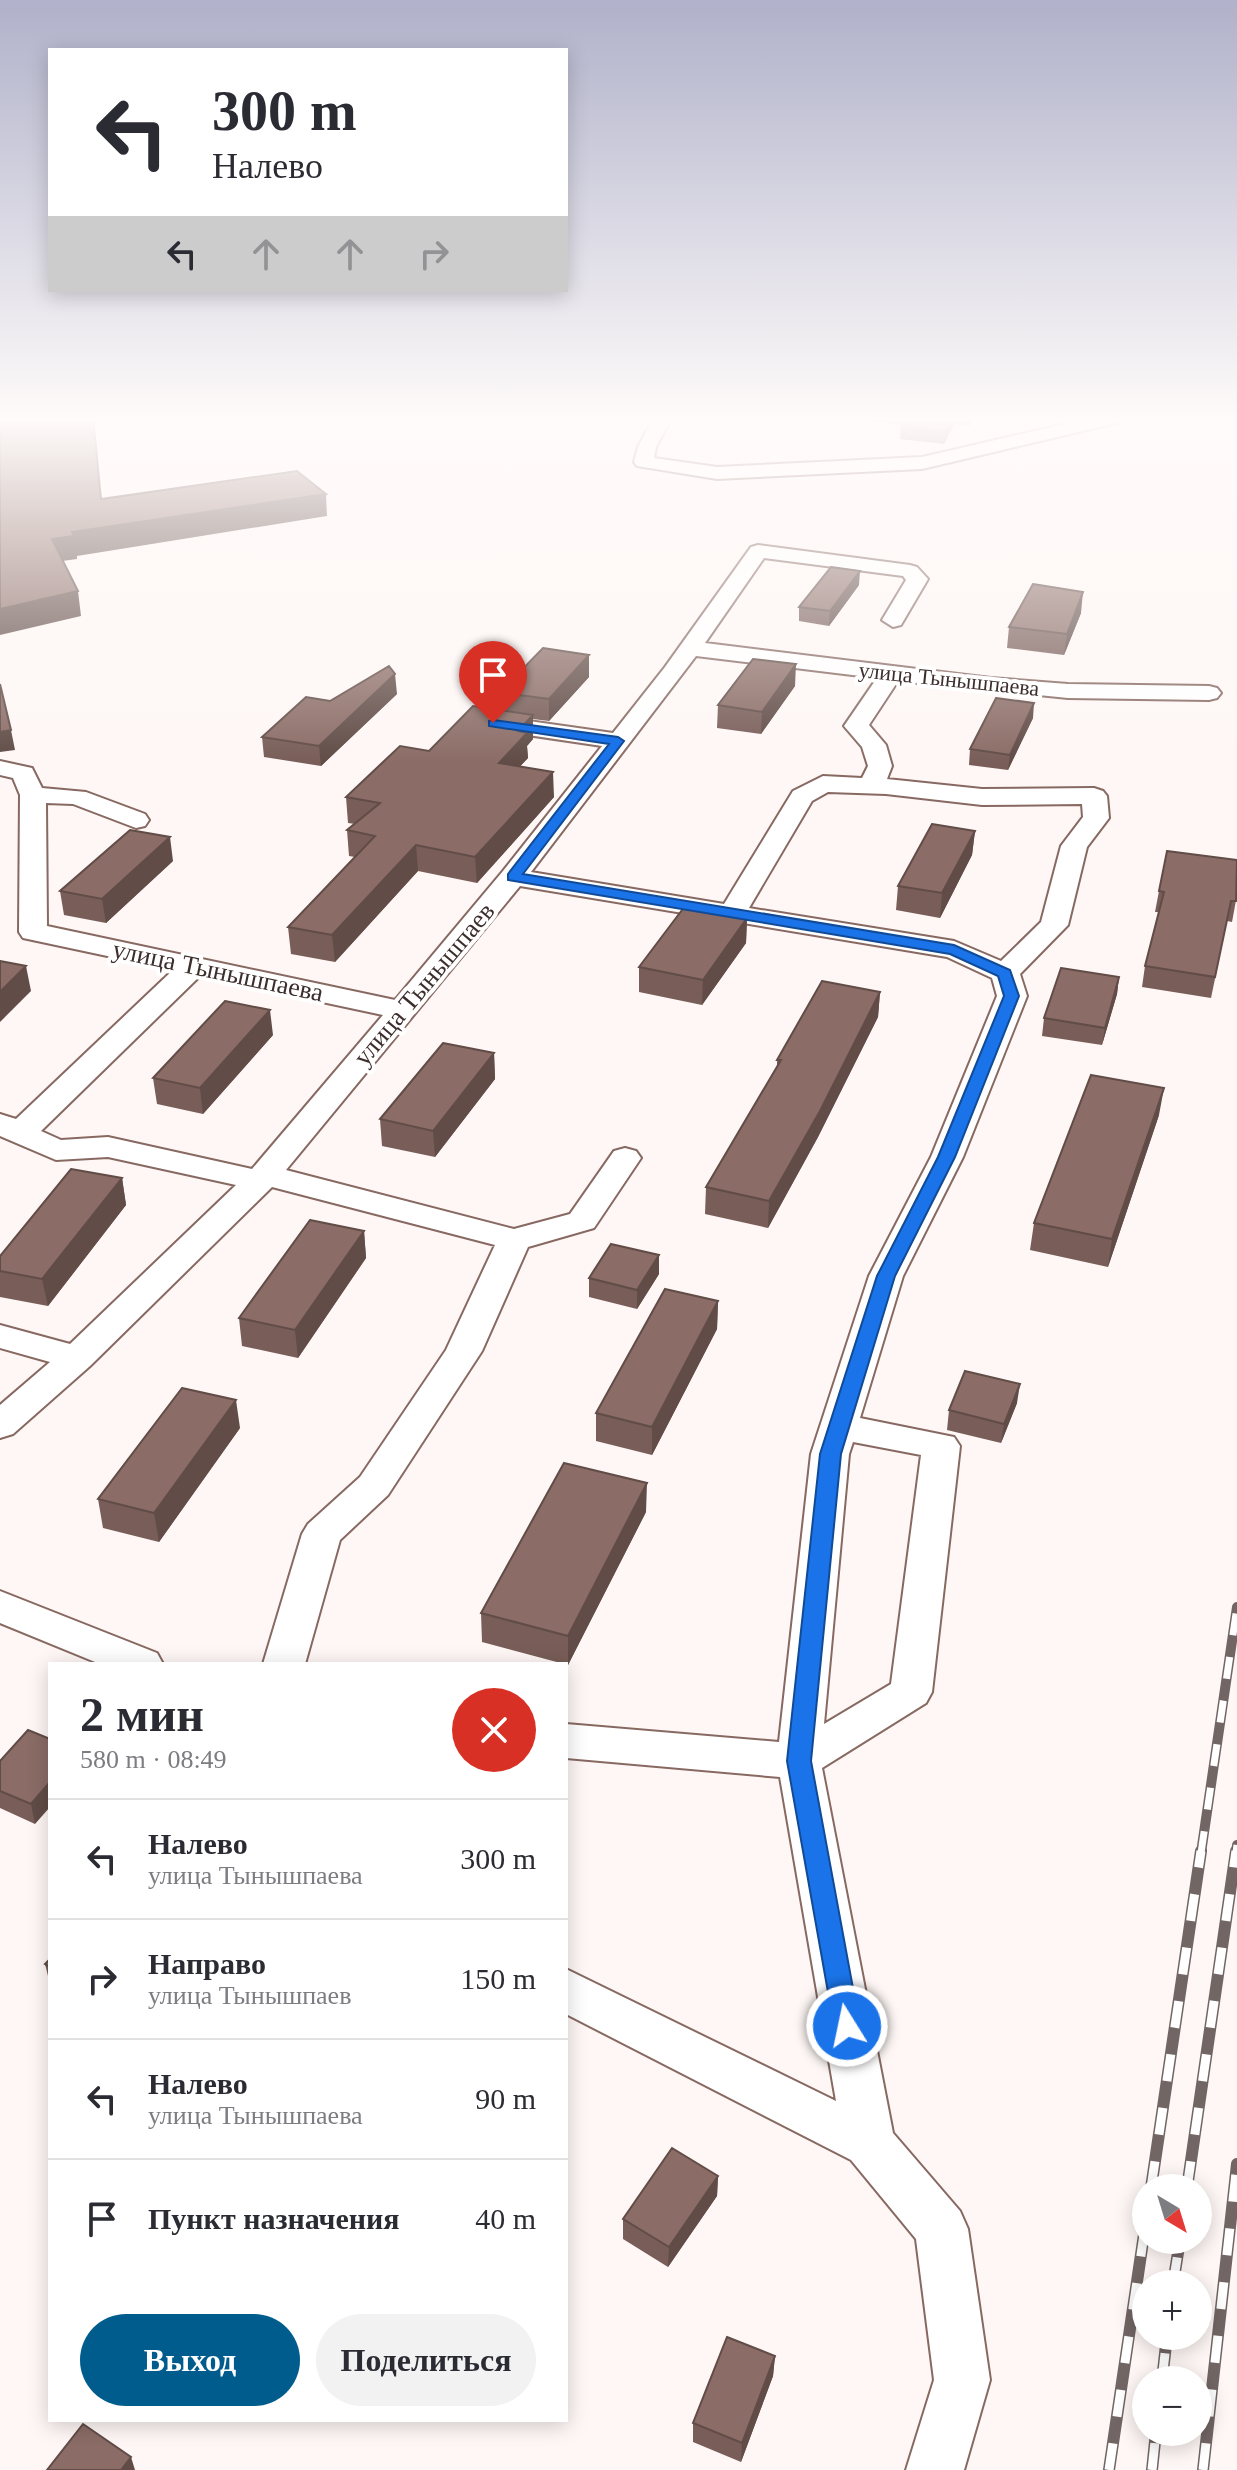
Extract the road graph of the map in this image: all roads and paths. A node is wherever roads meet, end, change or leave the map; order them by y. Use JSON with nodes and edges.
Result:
{"nodes":[{"id":1,"x":893,"y":620,"type":"dead end"},
{"id":2,"x":689,"y":648,"type":"junction"},
{"id":3,"x":892,"y":673,"type":"junction"},
{"id":4,"x":1209,"y":693,"type":"dead end"},
{"id":5,"x":462,"y":719,"type":"edge"},
{"id":6,"x":618,"y":741,"type":"junction"},
{"id":7,"x":0,"y":768,"type":"edge"},
{"id":8,"x":871,"y":786,"type":"junction"},
{"id":9,"x":33,"y":795,"type":"junction"},
{"id":10,"x":136,"y":820,"type":"dead end"},
{"id":11,"x":513,"y":877,"type":"junction"},
{"id":12,"x":732,"y":913,"type":"junction"},
{"id":13,"x":194,"y":966,"type":"junction"},
{"id":14,"x":1005,"y":973,"type":"junction"},
{"id":15,"x":403,"y":1010,"type":"junction"},
{"id":16,"x":10,"y":1129,"type":"edge"},
{"id":17,"x":625,"y":1158,"type":"dead end"},
{"id":18,"x":261,"y":1178,"type":"junction"},
{"id":19,"x":514,"y":1240,"type":"junction"},
{"id":20,"x":0,"y":1336,"type":"edge"},
{"id":21,"x":77,"y":1358,"type":"junction"},
{"id":22,"x":0,"y":1425,"type":"edge"},
{"id":23,"x":841,"y":1427,"type":"junction"},
{"id":24,"x":0,"y":1606,"type":"edge"},
{"id":25,"x":137,"y":1662,"type":"edge"},
{"id":26,"x":285,"y":1662,"type":"edge"},
{"id":27,"x":568,"y":1741,"type":"edge"},
{"id":28,"x":799,"y":1761,"type":"junction"},
{"id":29,"x":568,"y":1991,"type":"edge"},
{"id":30,"x":869,"y":2143,"type":"junction"},
{"id":31,"x":935,"y":2470,"type":"edge"}],
"edges":[{"from":1,"to":2,"type":"street","name":"улица Тынышпаев"},
{"from":2,"to":3,"type":"street","name":"улица Тынышпаева"},
{"from":2,"to":6,"type":"street","name":"улица Тынышпаев"},
{"from":3,"to":4,"type":"street","name":"улица Тынышпаева"},
{"from":3,"to":8,"type":"street"},
{"from":5,"to":6,"type":"street"},
{"from":6,"to":11,"type":"street","name":"улица Тынышпаев"},
{"from":7,"to":9,"type":"street"},
{"from":8,"to":12,"type":"street"},
{"from":8,"to":14,"type":"street"},
{"from":9,"to":10,"type":"street"},
{"from":9,"to":13,"type":"street","name":"улица Тынышпаева"},
{"from":11,"to":12,"type":"street"},
{"from":11,"to":15,"type":"street","name":"улица Тынышпаев"},
{"from":12,"to":14,"type":"street"},
{"from":13,"to":15,"type":"street","name":"улица Тынышпаева"},
{"from":13,"to":16,"type":"street"},
{"from":14,"to":23,"type":"street"},
{"from":15,"to":18,"type":"street","name":"улица Тынышпаев"},
{"from":16,"to":18,"type":"street"},
{"from":17,"to":19,"type":"street"},
{"from":18,"to":19,"type":"street"},
{"from":18,"to":21,"type":"street","name":"улица Тынышпаев"},
{"from":19,"to":26,"type":"street"},
{"from":20,"to":21,"type":"street"},
{"from":21,"to":22,"type":"street","name":"улица Тынышпаев"},
{"from":23,"to":28,"type":"street"},
{"from":23,"to":28,"type":"street"},
{"from":24,"to":25,"type":"street"},
{"from":27,"to":28,"type":"street"},
{"from":28,"to":30,"type":"street"},
{"from":29,"to":30,"type":"street"},
{"from":30,"to":31,"type":"street"}]}
